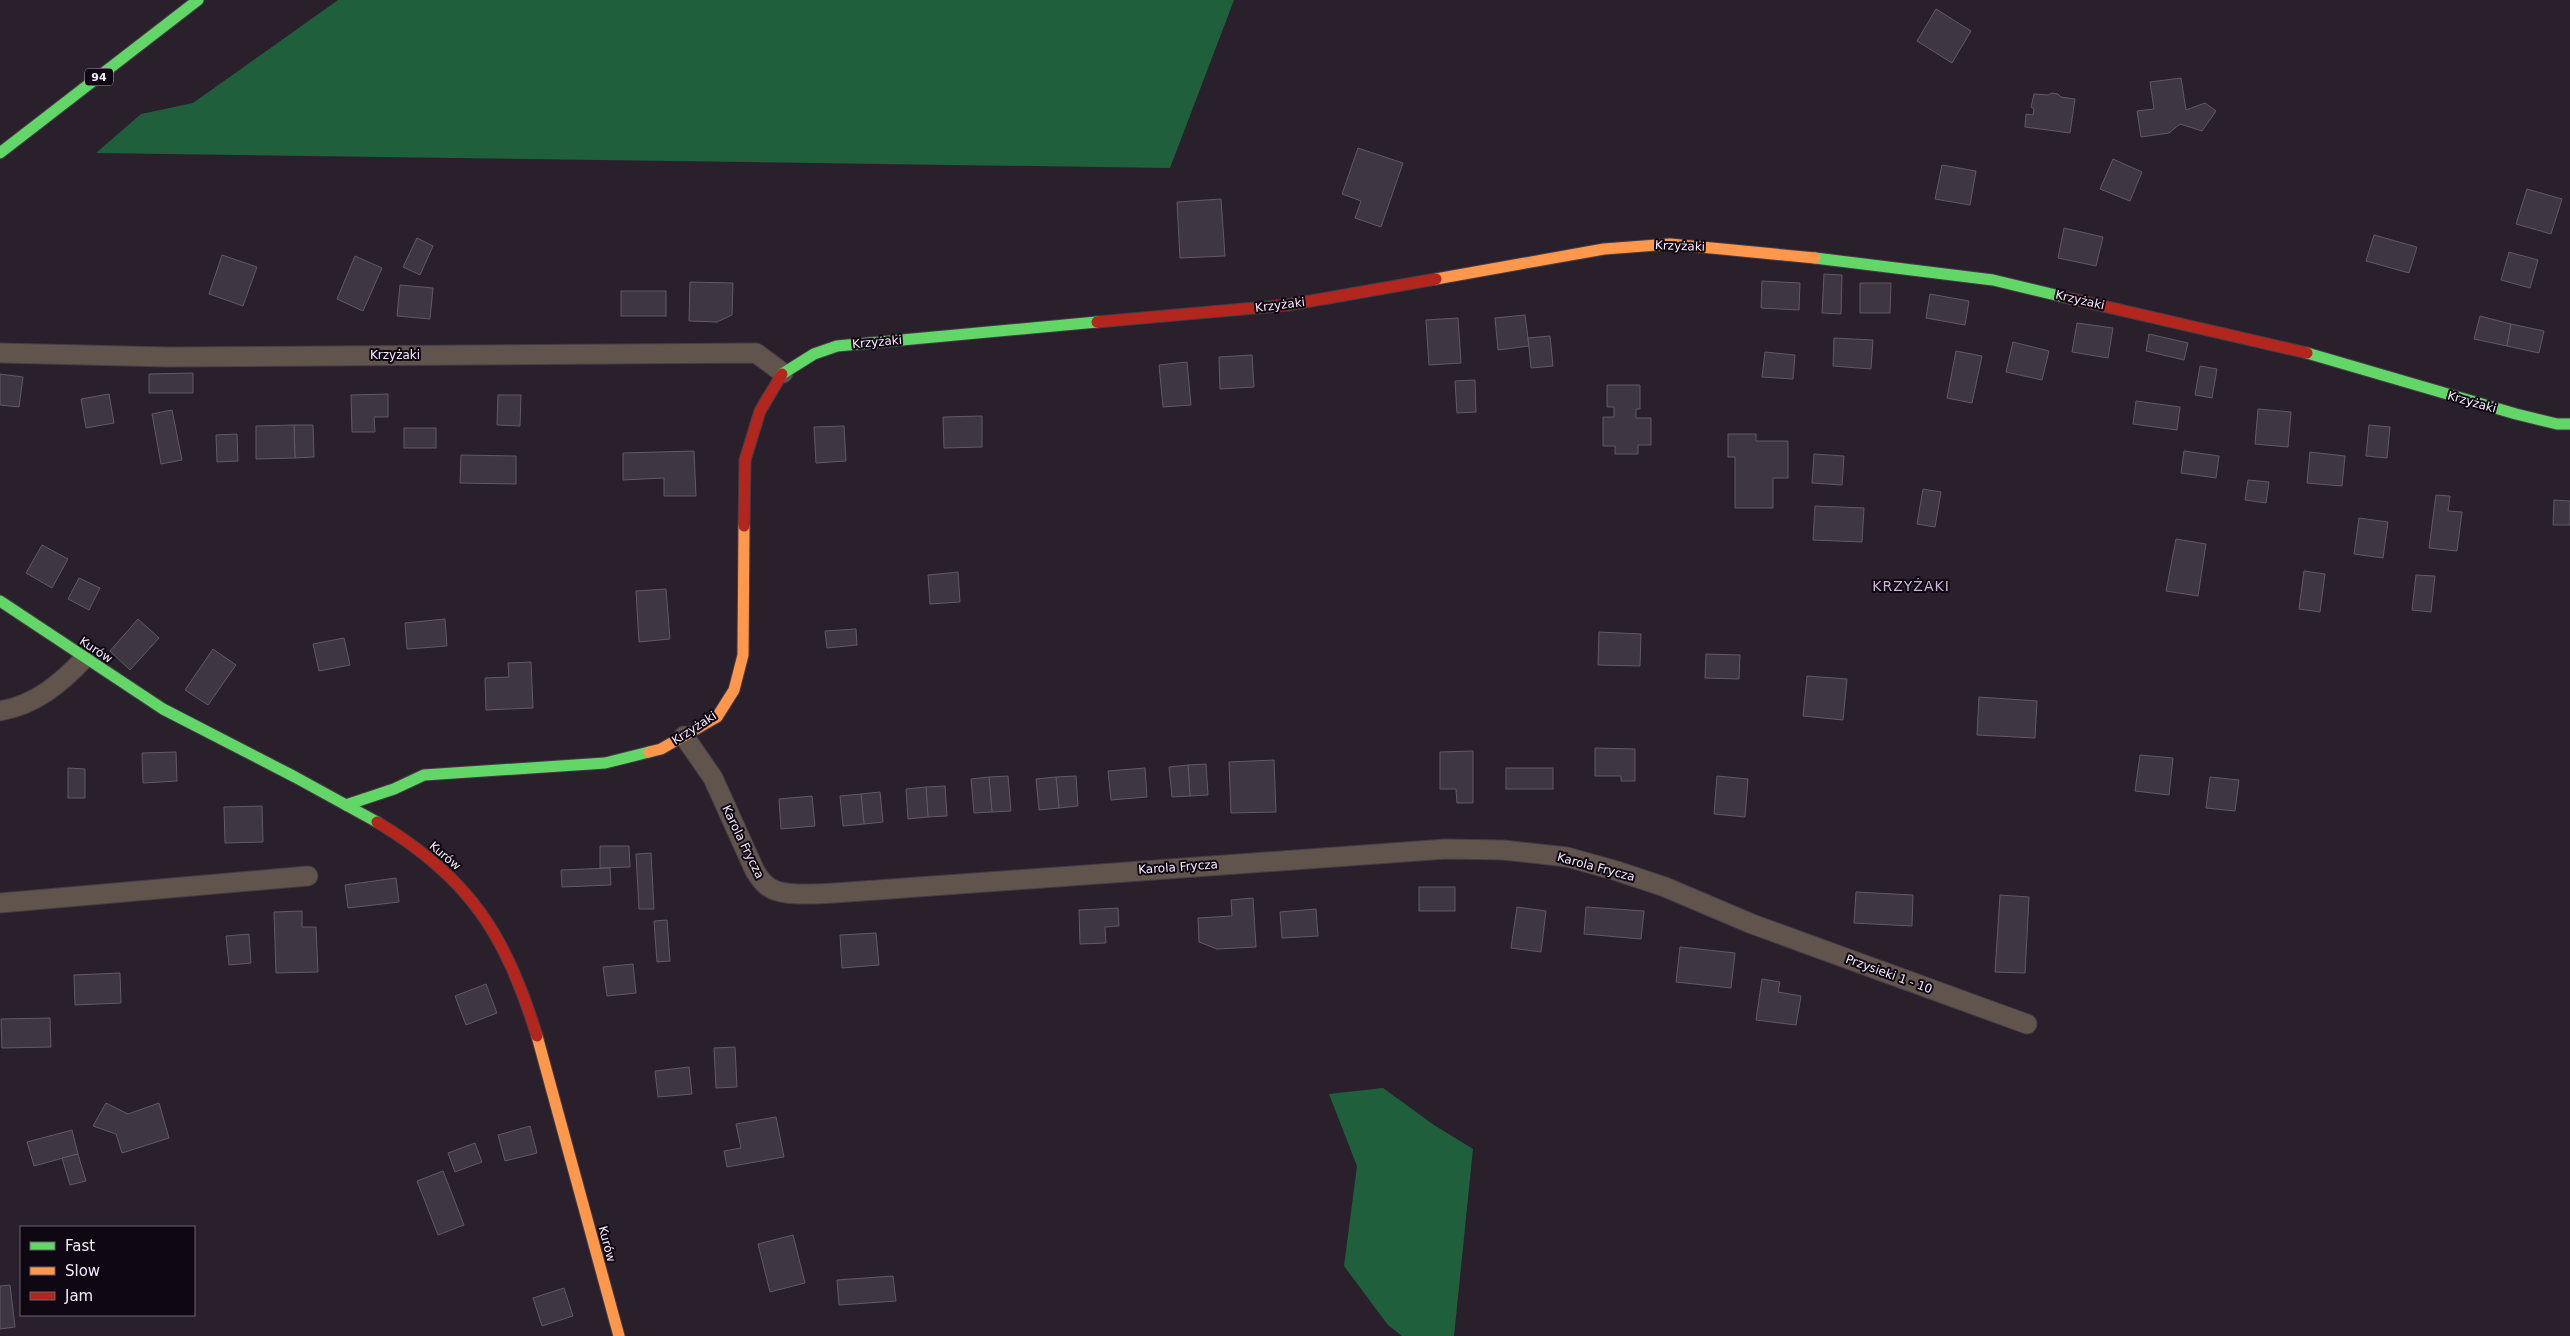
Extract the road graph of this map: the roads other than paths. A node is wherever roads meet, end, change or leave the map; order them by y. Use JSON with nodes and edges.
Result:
{"nodes":[{"id":1,"x":198,"y":0,"type":"edge"},
{"id":2,"x":0,"y":153,"type":"edge"},
{"id":3,"x":0,"y":353,"type":"edge"},
{"id":4,"x":783,"y":373,"type":"junction"},
{"id":5,"x":2570,"y":424,"type":"edge"},
{"id":6,"x":0,"y":601,"type":"edge"},
{"id":7,"x":84,"y":659,"type":"junction"},
{"id":8,"x":0,"y":711,"type":"edge"},
{"id":9,"x":684,"y":736,"type":"junction"},
{"id":10,"x":394,"y":790,"type":"junction"},
{"id":11,"x":346,"y":805,"type":"junction"},
{"id":12,"x":387,"y":830,"type":"junction"},
{"id":13,"x":308,"y":876,"type":"dead end"},
{"id":14,"x":0,"y":903,"type":"edge"},
{"id":15,"x":1752,"y":924,"type":"joint"},
{"id":16,"x":2027,"y":1024,"type":"dead end"},
{"id":17,"x":619,"y":1336,"type":"edge"}],
"edges":[{"from":1,"to":2,"type":"street","number":"94"},
{"from":3,"to":4,"type":"street","name":"Krzyżaki"},
{"from":4,"to":5,"type":"street","name":"Krzyżaki"},
{"from":4,"to":9,"type":"street","name":"Krzyżaki"},
{"from":6,"to":7,"type":"street","name":"Kurów"},
{"from":7,"to":8,"type":"street"},
{"from":7,"to":11,"type":"street","name":"Kurów"},
{"from":9,"to":10,"type":"street","name":"Krzyżaki"},
{"from":9,"to":15,"type":"street","name":"Karola Frycza"},
{"from":10,"to":11,"type":"street","name":"Krzyżaki"},
{"from":10,"to":12,"type":"street"},
{"from":11,"to":12,"type":"street","name":"Kurów"},
{"from":12,"to":17,"type":"street","name":"Kurów"},
{"from":13,"to":14,"type":"street"},
{"from":15,"to":16,"type":"street","name":"Przysieki 1 - 10"}]}
